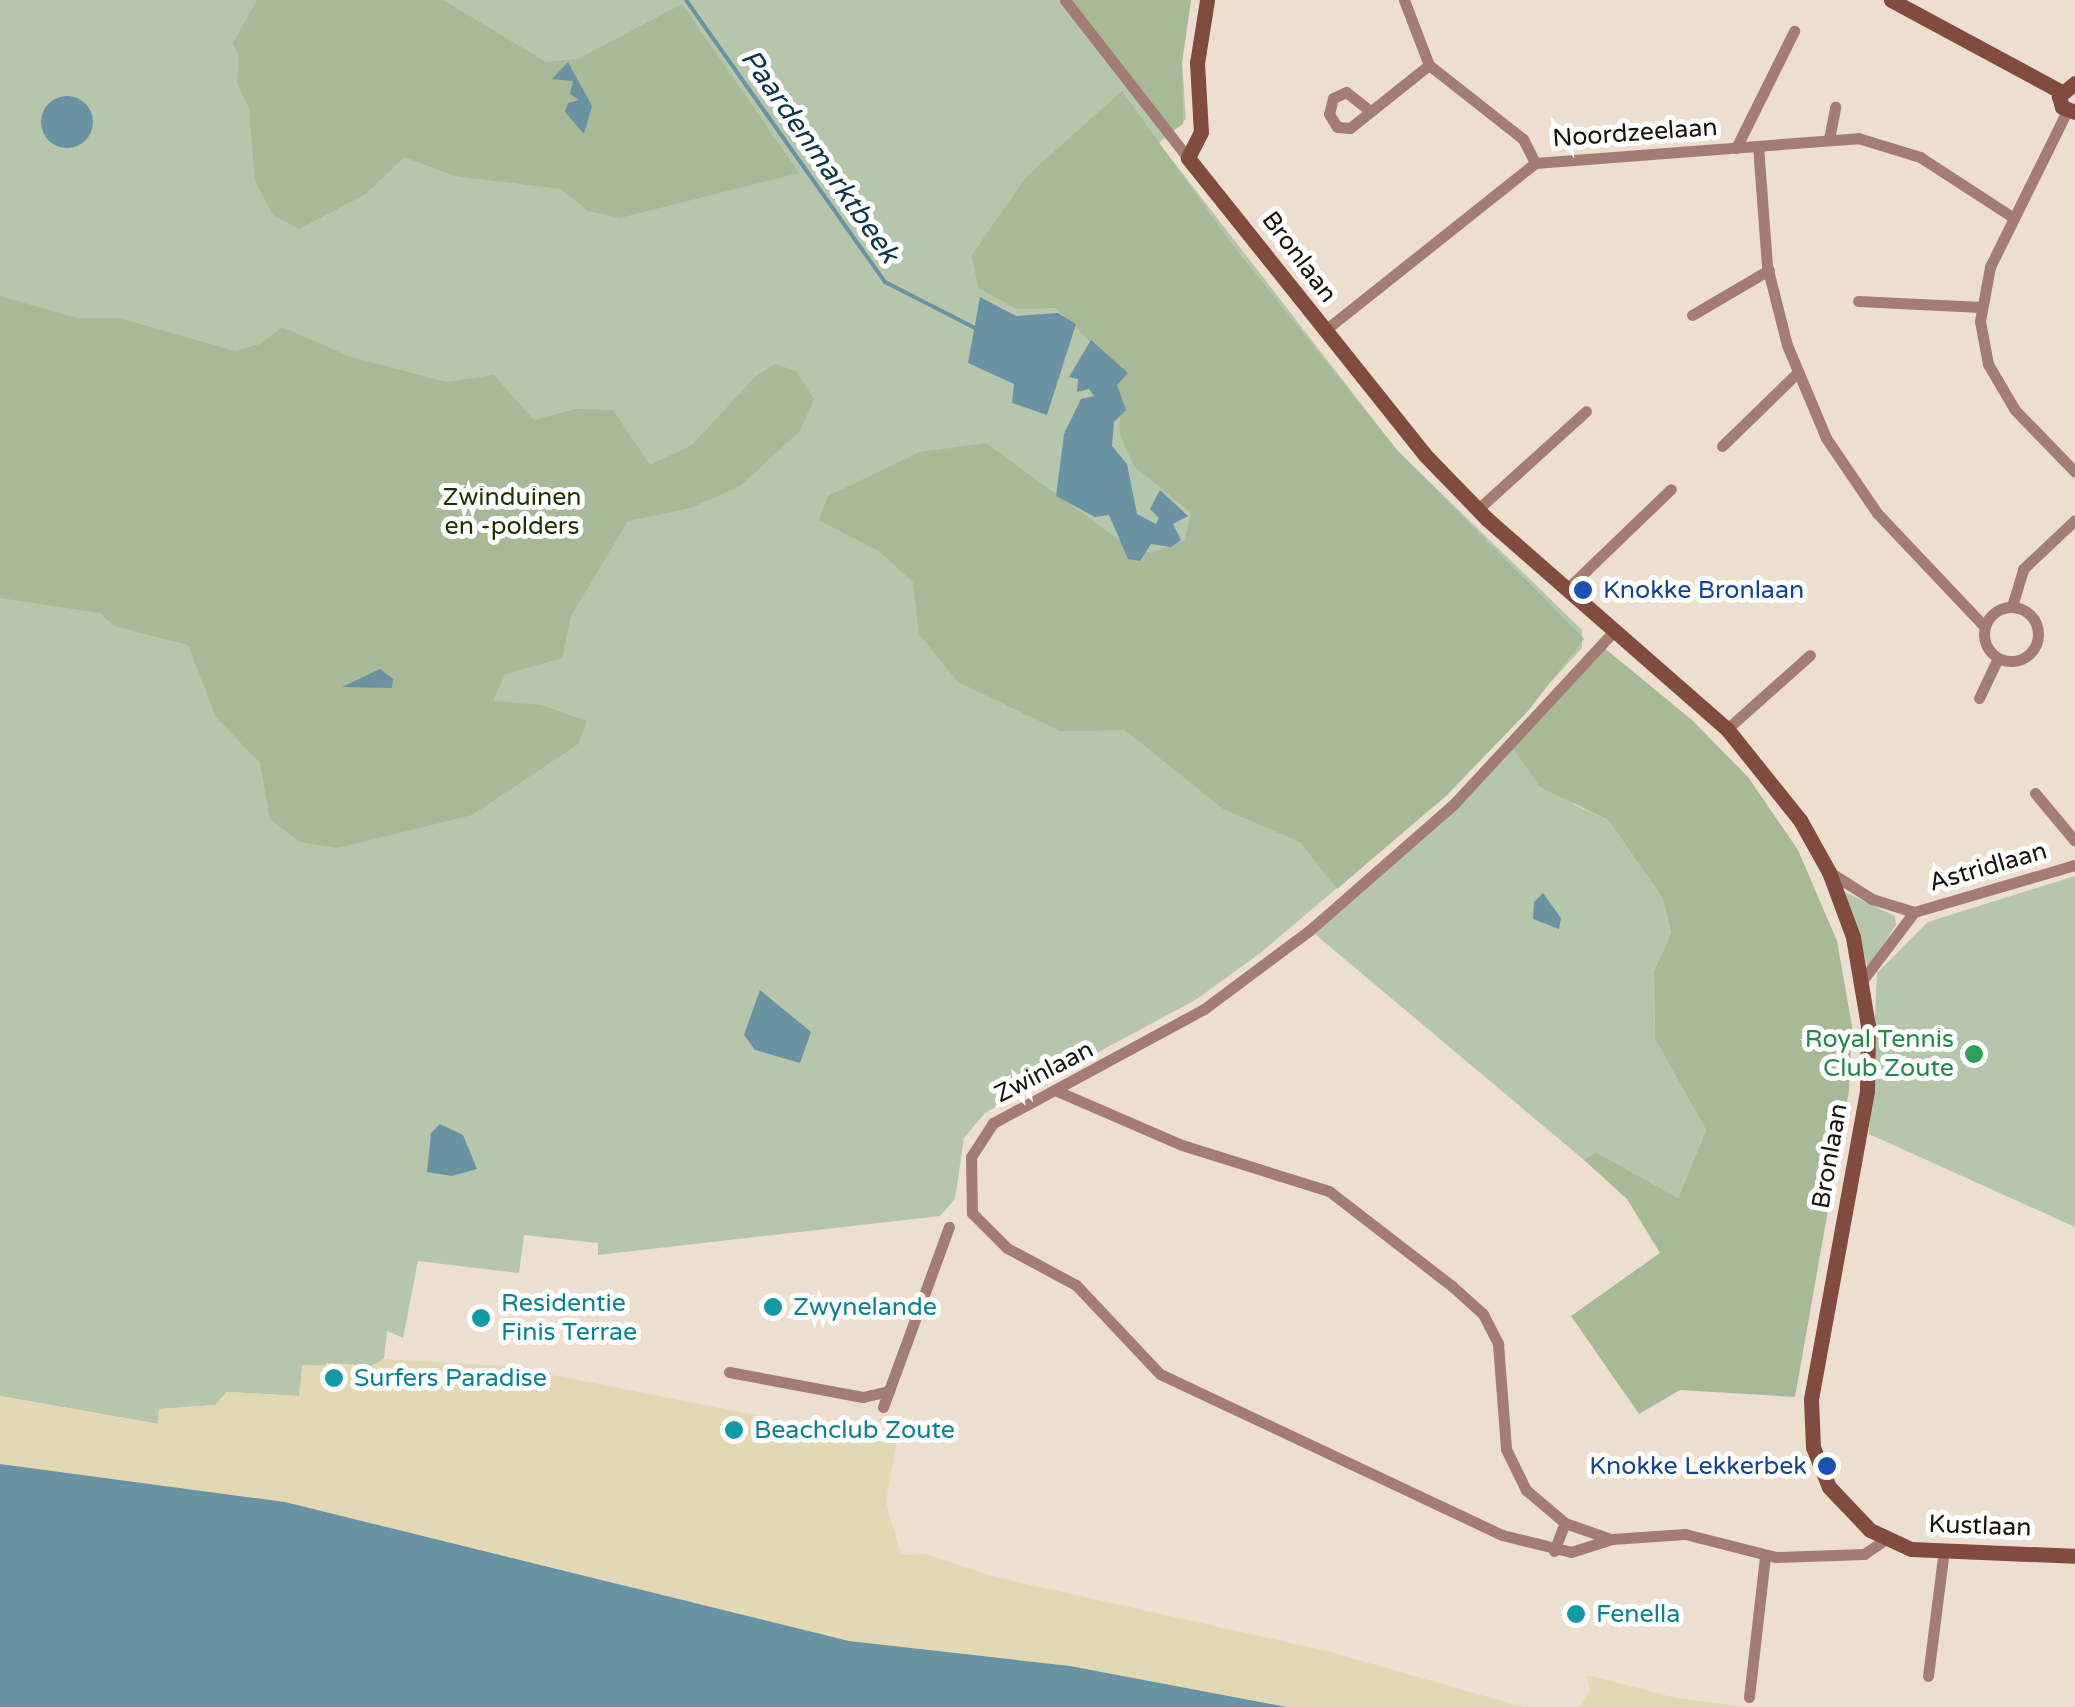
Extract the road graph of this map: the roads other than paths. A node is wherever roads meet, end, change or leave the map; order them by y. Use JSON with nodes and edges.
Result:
{"nodes":[{"id":1,"x":1065,"y":0,"type":"edge"},
{"id":2,"x":1206,"y":0,"type":"edge"},
{"id":3,"x":1404,"y":0,"type":"edge"},
{"id":4,"x":1891,"y":0,"type":"edge"},
{"id":5,"x":1794,"y":31,"type":"dead end"},
{"id":6,"x":1428,"y":65,"type":"junction"},
{"id":7,"x":2068,"y":87,"type":"edge"},
{"id":8,"x":1835,"y":107,"type":"dead end"},
{"id":9,"x":1369,"y":110,"type":"dead end"},
{"id":10,"x":2071,"y":111,"type":"edge"},
{"id":11,"x":1829,"y":139,"type":"junction"},
{"id":12,"x":1758,"y":146,"type":"junction"},
{"id":13,"x":1736,"y":148,"type":"junction"},
{"id":14,"x":1188,"y":158,"type":"junction"},
{"id":15,"x":1534,"y":163,"type":"junction"},
{"id":16,"x":2014,"y":218,"type":"junction"},
{"id":17,"x":1768,"y":270,"type":"junction"},
{"id":18,"x":1858,"y":301,"type":"dead end"},
{"id":19,"x":1981,"y":308,"type":"junction"},
{"id":20,"x":1692,"y":315,"type":"dead end"},
{"id":21,"x":1324,"y":331,"type":"junction"},
{"id":22,"x":1798,"y":372,"type":"junction"},
{"id":23,"x":1586,"y":412,"type":"dead end"},
{"id":24,"x":1722,"y":446,"type":"dead end"},
{"id":25,"x":2075,"y":472,"type":"edge"},
{"id":26,"x":1671,"y":488,"type":"dead end"},
{"id":27,"x":1477,"y":510,"type":"junction"},
{"id":28,"x":2075,"y":520,"type":"edge"},
{"id":29,"x":1567,"y":589,"type":"junction"},
{"id":30,"x":2012,"y":606,"type":"junction"},
{"id":31,"x":1984,"y":626,"type":"junction"},
{"id":32,"x":1614,"y":631,"type":"junction"},
{"id":33,"x":1810,"y":656,"type":"dead end"},
{"id":34,"x":1998,"y":658,"type":"junction"},
{"id":35,"x":1978,"y":698,"type":"dead end"},
{"id":36,"x":1727,"y":729,"type":"junction"},
{"id":37,"x":2035,"y":794,"type":"dead end"},
{"id":38,"x":2075,"y":841,"type":"edge"},
{"id":39,"x":2075,"y":865,"type":"edge"},
{"id":40,"x":1829,"y":872,"type":"junction"},
{"id":41,"x":1914,"y":912,"type":"junction"},
{"id":42,"x":1862,"y":981,"type":"junction"},
{"id":43,"x":1057,"y":1091,"type":"junction"},
{"id":44,"x":949,"y":1227,"type":"dead end"},
{"id":45,"x":729,"y":1372,"type":"dead end"},
{"id":46,"x":888,"y":1392,"type":"junction"},
{"id":47,"x":883,"y":1406,"type":"dead end"},
{"id":48,"x":1565,"y":1523,"type":"junction"},
{"id":49,"x":1612,"y":1539,"type":"junction"},
{"id":50,"x":1885,"y":1540,"type":"junction"},
{"id":51,"x":1944,"y":1550,"type":"junction"},
{"id":52,"x":1554,"y":1552,"type":"junction"},
{"id":53,"x":1765,"y":1556,"type":"junction"},
{"id":54,"x":2075,"y":1556,"type":"edge"},
{"id":55,"x":1928,"y":1676,"type":"dead end"},
{"id":56,"x":1748,"y":1697,"type":"dead end"}],
"edges":[{"from":1,"to":14,"type":"street"},
{"from":2,"to":14,"type":"street"},
{"from":3,"to":6,"type":"street"},
{"from":4,"to":7,"type":"street"},
{"from":5,"to":13,"type":"street"},
{"from":6,"to":9,"type":"street"},
{"from":6,"to":15,"type":"street"},
{"from":7,"to":10,"type":"street"},
{"from":8,"to":11,"type":"street"},
{"from":10,"to":16,"type":"street"},
{"from":11,"to":12,"type":"street","name":"Noordzeelaan"},
{"from":11,"to":16,"type":"street","name":"Noordzeelaan"},
{"from":12,"to":13,"type":"street","name":"Noordzeelaan"},
{"from":12,"to":17,"type":"street"},
{"from":13,"to":15,"type":"street","name":"Noordzeelaan"},
{"from":14,"to":21,"type":"street","name":"Bronlaan"},
{"from":15,"to":21,"type":"street","name":"Noordzeelaan"},
{"from":16,"to":19,"type":"street"},
{"from":17,"to":20,"type":"street"},
{"from":17,"to":22,"type":"street"},
{"from":18,"to":19,"type":"street"},
{"from":19,"to":25,"type":"street"},
{"from":21,"to":27,"type":"street","name":"Bronlaan"},
{"from":22,"to":24,"type":"street"},
{"from":22,"to":31,"type":"street"},
{"from":23,"to":27,"type":"street"},
{"from":26,"to":29,"type":"street"},
{"from":27,"to":29,"type":"street","name":"Bronlaan"},
{"from":28,"to":30,"type":"street"},
{"from":29,"to":32,"type":"street","name":"Bronlaan"},
{"from":30,"to":31,"type":"street"},
{"from":30,"to":34,"type":"street"},
{"from":31,"to":34,"type":"street"},
{"from":32,"to":36,"type":"street","name":"Bronlaan"},
{"from":32,"to":43,"type":"street","name":"Zwinlaan"},
{"from":33,"to":36,"type":"street"},
{"from":34,"to":35,"type":"street"},
{"from":36,"to":40,"type":"street","name":"Bronlaan"},
{"from":37,"to":38,"type":"street"},
{"from":39,"to":41,"type":"street","name":"Astridlaan"},
{"from":40,"to":41,"type":"street","name":"Astridlaan"},
{"from":40,"to":42,"type":"street","name":"Bronlaan"},
{"from":41,"to":42,"type":"street","name":"Astridlaan"},
{"from":42,"to":50,"type":"street","name":"Bronlaan"},
{"from":43,"to":48,"type":"street"},
{"from":43,"to":52,"type":"street","name":"Zwinlaan"},
{"from":44,"to":46,"type":"street"},
{"from":45,"to":46,"type":"street"},
{"from":46,"to":47,"type":"street"},
{"from":48,"to":49,"type":"street"},
{"from":48,"to":52,"type":"street"},
{"from":49,"to":52,"type":"street"},
{"from":49,"to":53,"type":"street"},
{"from":50,"to":51,"type":"street","name":"Kustlaan"},
{"from":50,"to":53,"type":"street"},
{"from":51,"to":54,"type":"street","name":"Kustlaan"},
{"from":51,"to":55,"type":"street"},
{"from":53,"to":56,"type":"street"}]}
